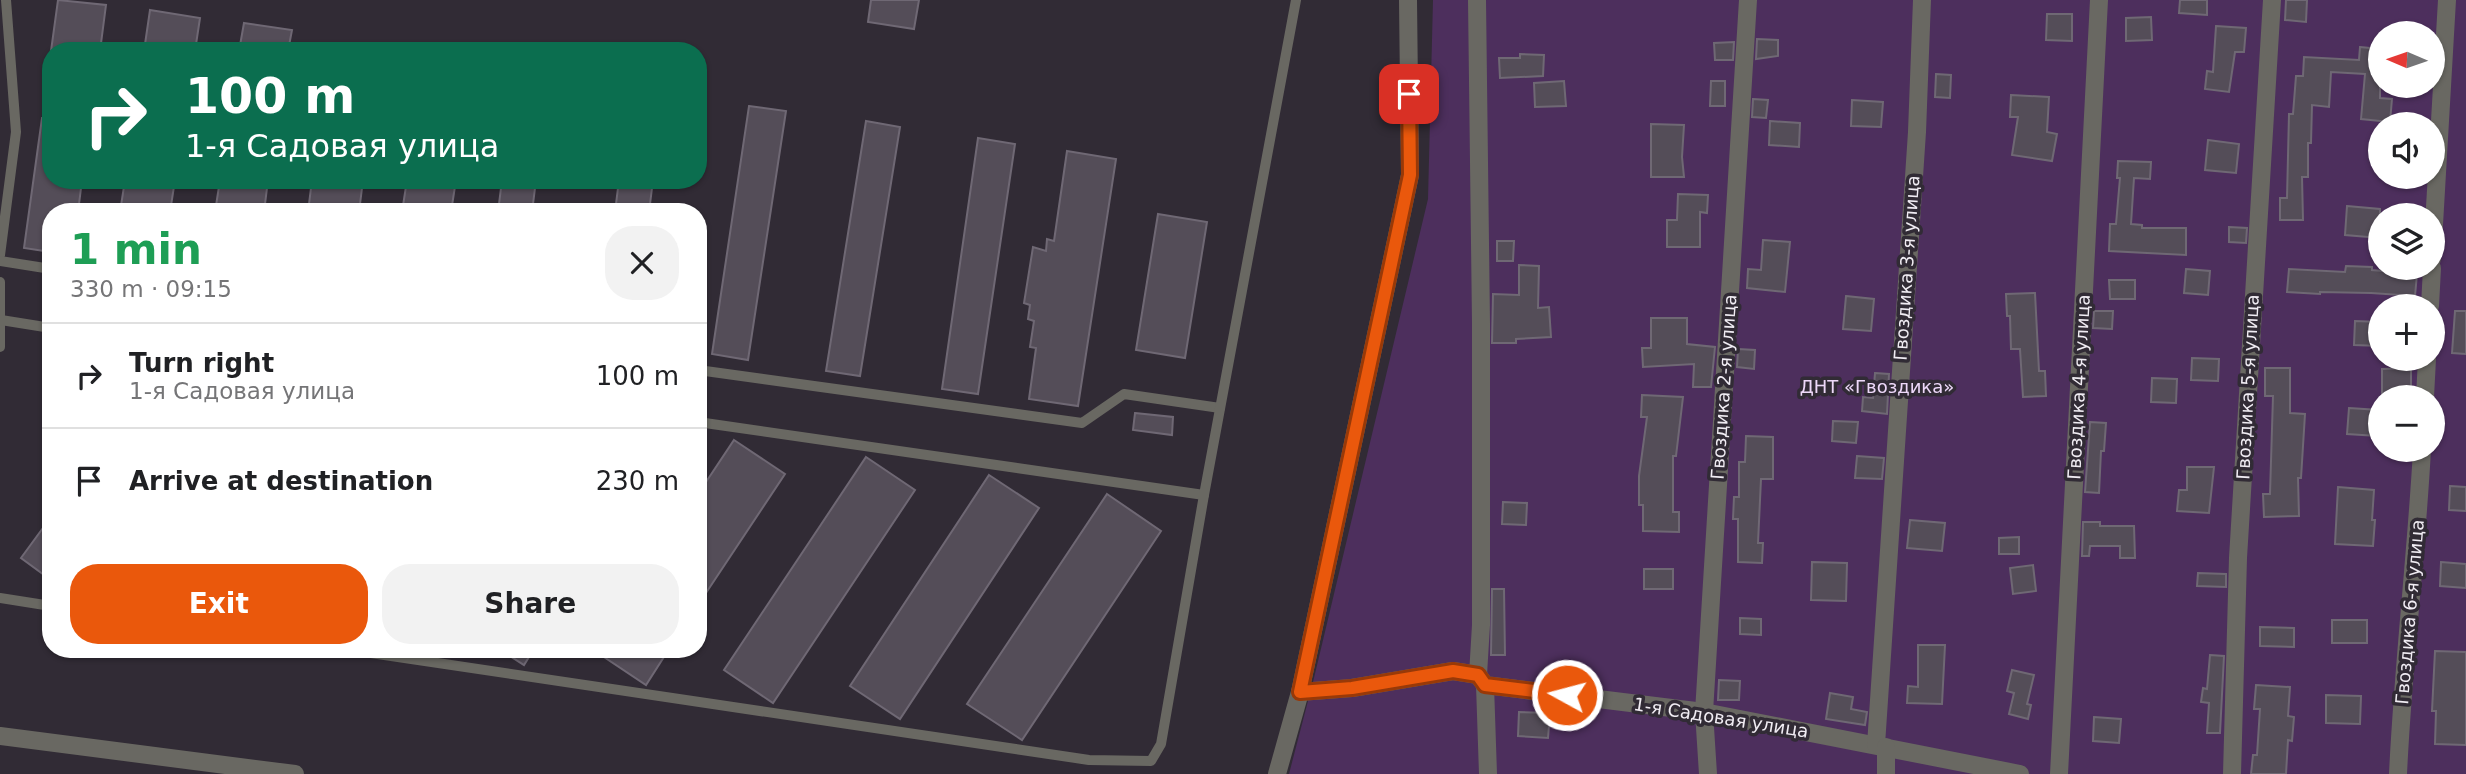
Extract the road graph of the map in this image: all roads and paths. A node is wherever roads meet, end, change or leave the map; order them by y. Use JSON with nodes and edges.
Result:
{"nodes":[{"id":1,"x":6,"y":0,"type":"edge"},
{"id":2,"x":1296,"y":0,"type":"edge"},
{"id":3,"x":1408,"y":0,"type":"edge"},
{"id":4,"x":1477,"y":0,"type":"edge"},
{"id":5,"x":1748,"y":0,"type":"edge"},
{"id":6,"x":1922,"y":0,"type":"edge"},
{"id":7,"x":2099,"y":0,"type":"edge"},
{"id":8,"x":2272,"y":0,"type":"edge"},
{"id":9,"x":2447,"y":0,"type":"edge"},
{"id":10,"x":2435,"y":203,"type":"edge"},
{"id":11,"x":0,"y":255,"type":"edge"},
{"id":12,"x":0,"y":261,"type":"edge"},
{"id":13,"x":42,"y":268,"type":"edge"},
{"id":14,"x":0,"y":282,"type":"edge"},
{"id":15,"x":1,"y":320,"type":"edge"},
{"id":16,"x":42,"y":327,"type":"edge"},
{"id":17,"x":0,"y":347,"type":"edge"},
{"id":18,"x":707,"y":371,"type":"edge"},
{"id":19,"x":1220,"y":408,"type":"junction"},
{"id":20,"x":707,"y":423,"type":"edge"},
{"id":21,"x":2421,"y":462,"type":"edge"},
{"id":22,"x":1204,"y":495,"type":"junction"},
{"id":23,"x":0,"y":598,"type":"edge"},
{"id":24,"x":42,"y":605,"type":"edge"},
{"id":25,"x":404,"y":658,"type":"edge"},
{"id":26,"x":1482,"y":680,"type":"junction"},
{"id":27,"x":1300,"y":692,"type":"junction"},
{"id":28,"x":1704,"y":712,"type":"junction"},
{"id":29,"x":0,"y":736,"type":"edge"},
{"id":30,"x":1881,"y":746,"type":"junction"},
{"id":31,"x":295,"y":774,"type":"edge"},
{"id":32,"x":1277,"y":774,"type":"edge"},
{"id":33,"x":1488,"y":774,"type":"edge"},
{"id":34,"x":1708,"y":774,"type":"edge"},
{"id":35,"x":1886,"y":774,"type":"edge"},
{"id":36,"x":2020,"y":774,"type":"edge"},
{"id":37,"x":2059,"y":774,"type":"edge"},
{"id":38,"x":2232,"y":774,"type":"edge"},
{"id":39,"x":2398,"y":774,"type":"edge"}],
"edges":[{"from":1,"to":11,"type":"lane"},
{"from":2,"to":19,"type":"lane"},
{"from":3,"to":27,"type":"street"},
{"from":4,"to":26,"type":"street"},
{"from":5,"to":28,"type":"street","name":"Гвоздика 2-я улица"},
{"from":6,"to":30,"type":"street","name":"Гвоздика 3-я улица"},
{"from":7,"to":37,"type":"street","name":"Гвоздика 4-я улица"},
{"from":8,"to":38,"type":"street","name":"Гвоздика 5-я улица"},
{"from":9,"to":10,"type":"street"},
{"from":12,"to":13,"type":"lane"},
{"from":14,"to":15,"type":"lane"},
{"from":15,"to":16,"type":"lane"},
{"from":15,"to":17,"type":"lane"},
{"from":18,"to":19,"type":"lane"},
{"from":19,"to":22,"type":"lane"},
{"from":20,"to":22,"type":"lane"},
{"from":21,"to":39,"type":"street","name":"Гвоздика 6-я улица"},
{"from":22,"to":25,"type":"lane"},
{"from":23,"to":24,"type":"lane"},
{"from":26,"to":27,"type":"street","name":"1-я Садовая улица"},
{"from":26,"to":28,"type":"street","name":"1-я Садовая улица"},
{"from":26,"to":33,"type":"street"},
{"from":27,"to":32,"type":"street"},
{"from":28,"to":30,"type":"street","name":"1-я Садовая улица"},
{"from":28,"to":34,"type":"street","name":"Гвоздика 2-я улица"},
{"from":29,"to":31,"type":"street"},
{"from":30,"to":35,"type":"street","name":"Гвоздика 3-я улица"},
{"from":30,"to":36,"type":"street","name":"1-я Садовая улица"}]}
